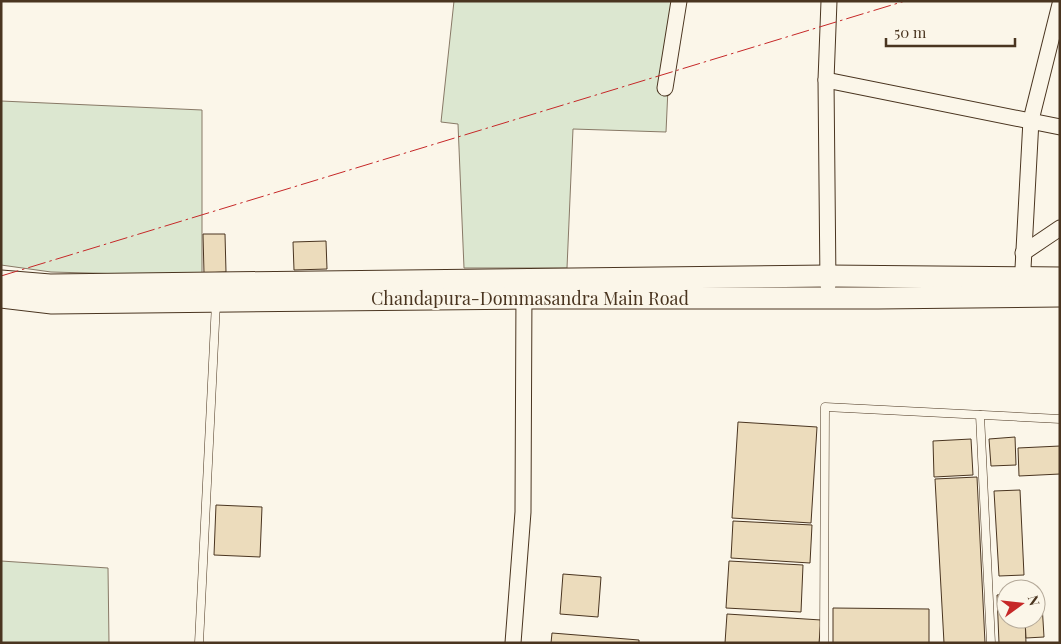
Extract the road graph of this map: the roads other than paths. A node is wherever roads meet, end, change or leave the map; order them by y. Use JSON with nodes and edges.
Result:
{"nodes":[{"id":1,"x":679,"y":1,"type":"edge"},
{"id":2,"x":829,"y":1,"type":"edge"},
{"id":3,"x":1060,"y":4,"type":"edge"},
{"id":4,"x":1056,"y":35,"type":"edge"},
{"id":5,"x":826,"y":80,"type":"junction"},
{"id":6,"x":665,"y":88,"type":"dead end"},
{"id":7,"x":1031,"y":122,"type":"junction"},
{"id":8,"x":1060,"y":127,"type":"edge"},
{"id":9,"x":1060,"y":228,"type":"edge"},
{"id":10,"x":1023,"y":253,"type":"junction"},
{"id":11,"x":828,"y":276,"type":"junction"},
{"id":12,"x":1060,"y":278,"type":"edge"},
{"id":13,"x":1,"y":281,"type":"edge"},
{"id":14,"x":1022,"y":287,"type":"junction"},
{"id":15,"x":524,"y":289,"type":"junction"},
{"id":16,"x":1060,"y":296,"type":"edge"},
{"id":17,"x":1,"y":298,"type":"edge"},
{"id":18,"x":828,"y":298,"type":"junction"},
{"id":19,"x":216,"y":301,"type":"junction"},
{"id":20,"x":980,"y":415,"type":"junction"},
{"id":21,"x":1060,"y":419,"type":"edge"},
{"id":22,"x":199,"y":643,"type":"edge"},
{"id":23,"x":513,"y":643,"type":"edge"},
{"id":24,"x":824,"y":643,"type":"edge"},
{"id":25,"x":990,"y":643,"type":"edge"}],
"edges":[{"from":1,"to":6,"type":"street"},
{"from":2,"to":5,"type":"street"},
{"from":3,"to":4,"type":"street"},
{"from":4,"to":7,"type":"street"},
{"from":5,"to":7,"type":"street"},
{"from":5,"to":11,"type":"street"},
{"from":7,"to":8,"type":"street"},
{"from":7,"to":10,"type":"street"},
{"from":9,"to":10,"type":"street"},
{"from":10,"to":14,"type":"street"},
{"from":11,"to":14,"type":"main road","name":"Chandapura-Dommasandra Main Road"},
{"from":11,"to":15,"type":"main road","name":"Chandapura-Dommasandra Main Road"},
{"from":11,"to":18,"type":"street"},
{"from":12,"to":14,"type":"main road","name":"Chandapura-Dommasandra Main Road"},
{"from":13,"to":15,"type":"main road","name":"Chandapura-Dommasandra Main Road"},
{"from":14,"to":16,"type":"main road","name":"Chandapura-Dommasandra Main Road"},
{"from":14,"to":18,"type":"main road","name":"Chandapura-Dommasandra Main Road"},
{"from":15,"to":18,"type":"main road","name":"Chandapura-Dommasandra Main Road"},
{"from":15,"to":19,"type":"main road","name":"Chandapura-Dommasandra Main Road"},
{"from":15,"to":23,"type":"street"},
{"from":17,"to":19,"type":"main road","name":"Chandapura-Dommasandra Main Road"},
{"from":19,"to":22,"type":"lane"},
{"from":20,"to":21,"type":"lane"},
{"from":20,"to":24,"type":"lane"},
{"from":20,"to":25,"type":"lane"}]}
